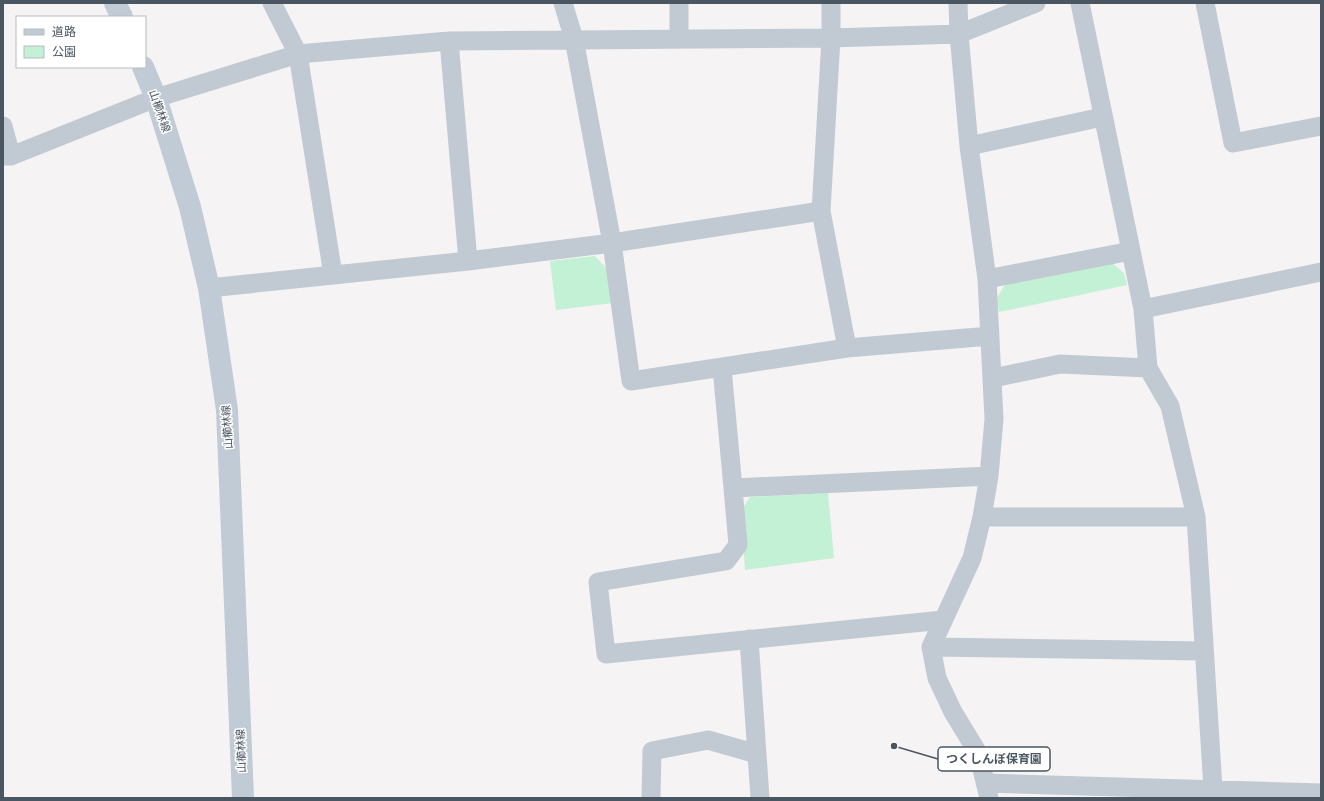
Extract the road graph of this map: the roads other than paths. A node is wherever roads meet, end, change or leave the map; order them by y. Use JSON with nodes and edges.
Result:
{"nodes":[{"id":1,"x":115,"y":3,"type":"edge"},
{"id":2,"x":272,"y":3,"type":"edge"},
{"id":3,"x":563,"y":3,"type":"edge"},
{"id":4,"x":679,"y":3,"type":"edge"},
{"id":5,"x":831,"y":3,"type":"edge"},
{"id":6,"x":958,"y":3,"type":"edge"},
{"id":7,"x":1036,"y":3,"type":"edge"},
{"id":8,"x":1080,"y":3,"type":"edge"},
{"id":9,"x":1205,"y":3,"type":"edge"},
{"id":10,"x":122,"y":16,"type":"edge"},
{"id":11,"x":959,"y":34,"type":"junction"},
{"id":12,"x":831,"y":38,"type":"junction"},
{"id":13,"x":574,"y":39,"type":"junction"},
{"id":14,"x":679,"y":39,"type":"junction"},
{"id":15,"x":449,"y":40,"type":"junction"},
{"id":16,"x":298,"y":54,"type":"junction"},
{"id":17,"x":143,"y":68,"type":"edge"},
{"id":18,"x":156,"y":98,"type":"junction"},
{"id":19,"x":1102,"y":116,"type":"junction"},
{"id":20,"x":3,"y":126,"type":"edge"},
{"id":21,"x":1321,"y":126,"type":"edge"},
{"id":22,"x":969,"y":146,"type":"junction"},
{"id":23,"x":7,"y":156,"type":"edge"},
{"id":24,"x":821,"y":211,"type":"junction"},
{"id":25,"x":612,"y":243,"type":"junction"},
{"id":26,"x":1131,"y":251,"type":"junction"},
{"id":27,"x":468,"y":261,"type":"junction"},
{"id":28,"x":1321,"y":272,"type":"edge"},
{"id":29,"x":333,"y":275,"type":"junction"},
{"id":30,"x":987,"y":279,"type":"junction"},
{"id":31,"x":209,"y":288,"type":"junction"},
{"id":32,"x":1143,"y":309,"type":"junction"},
{"id":33,"x":990,"y":336,"type":"junction"},
{"id":34,"x":847,"y":348,"type":"junction"},
{"id":35,"x":722,"y":368,"type":"junction"},
{"id":36,"x":1148,"y":368,"type":"junction"},
{"id":37,"x":993,"y":378,"type":"junction"},
{"id":38,"x":989,"y":476,"type":"junction"},
{"id":39,"x":734,"y":488,"type":"junction"},
{"id":40,"x":982,"y":517,"type":"junction"},
{"id":41,"x":1196,"y":517,"type":"junction"},
{"id":42,"x":943,"y":620,"type":"junction"},
{"id":43,"x":749,"y":639,"type":"junction"},
{"id":44,"x":931,"y":647,"type":"junction"},
{"id":45,"x":1204,"y":651,"type":"junction"},
{"id":46,"x":757,"y":754,"type":"junction"},
{"id":47,"x":1213,"y":789,"type":"junction"},
{"id":48,"x":987,"y":790,"type":"edge"},
{"id":49,"x":1321,"y":793,"type":"edge"},
{"id":50,"x":243,"y":798,"type":"edge"},
{"id":51,"x":651,"y":798,"type":"edge"},
{"id":52,"x":760,"y":798,"type":"edge"}],
"edges":[{"from":1,"to":10,"type":"main road"},
{"from":2,"to":16,"type":"street"},
{"from":3,"to":13,"type":"street"},
{"from":4,"to":14,"type":"street"},
{"from":5,"to":12,"type":"street"},
{"from":6,"to":11,"type":"street"},
{"from":7,"to":11,"type":"street"},
{"from":8,"to":19,"type":"street"},
{"from":9,"to":21,"type":"street"},
{"from":11,"to":12,"type":"street"},
{"from":11,"to":22,"type":"street"},
{"from":12,"to":14,"type":"street"},
{"from":12,"to":24,"type":"street"},
{"from":13,"to":14,"type":"street"},
{"from":13,"to":15,"type":"street"},
{"from":13,"to":25,"type":"street"},
{"from":15,"to":16,"type":"street"},
{"from":15,"to":27,"type":"street"},
{"from":16,"to":18,"type":"street"},
{"from":16,"to":29,"type":"street"},
{"from":17,"to":18,"type":"main road","name":"山櫛林線"},
{"from":18,"to":23,"type":"street"},
{"from":18,"to":31,"type":"main road","name":"山櫛林線"},
{"from":19,"to":22,"type":"street"},
{"from":19,"to":26,"type":"street"},
{"from":20,"to":23,"type":"street"},
{"from":22,"to":30,"type":"street"},
{"from":24,"to":25,"type":"street"},
{"from":24,"to":34,"type":"street"},
{"from":25,"to":27,"type":"street"},
{"from":25,"to":35,"type":"street"},
{"from":26,"to":30,"type":"street"},
{"from":26,"to":32,"type":"street"},
{"from":27,"to":29,"type":"street"},
{"from":28,"to":32,"type":"street"},
{"from":29,"to":31,"type":"street"},
{"from":30,"to":33,"type":"street"},
{"from":31,"to":50,"type":"main road","name":"山櫛林線"},
{"from":32,"to":36,"type":"street"},
{"from":33,"to":34,"type":"street"},
{"from":33,"to":37,"type":"street"},
{"from":34,"to":35,"type":"street"},
{"from":35,"to":39,"type":"street"},
{"from":36,"to":37,"type":"street"},
{"from":36,"to":41,"type":"street"},
{"from":37,"to":38,"type":"street"},
{"from":38,"to":39,"type":"street"},
{"from":38,"to":40,"type":"street"},
{"from":39,"to":43,"type":"street"},
{"from":40,"to":41,"type":"street"},
{"from":40,"to":42,"type":"street"},
{"from":41,"to":45,"type":"street"},
{"from":42,"to":43,"type":"street"},
{"from":42,"to":44,"type":"street"},
{"from":43,"to":46,"type":"street"},
{"from":44,"to":45,"type":"street"},
{"from":44,"to":48,"type":"street"},
{"from":45,"to":47,"type":"street"},
{"from":46,"to":51,"type":"street"},
{"from":46,"to":52,"type":"street"},
{"from":47,"to":48,"type":"street"},
{"from":47,"to":49,"type":"street"}]}
